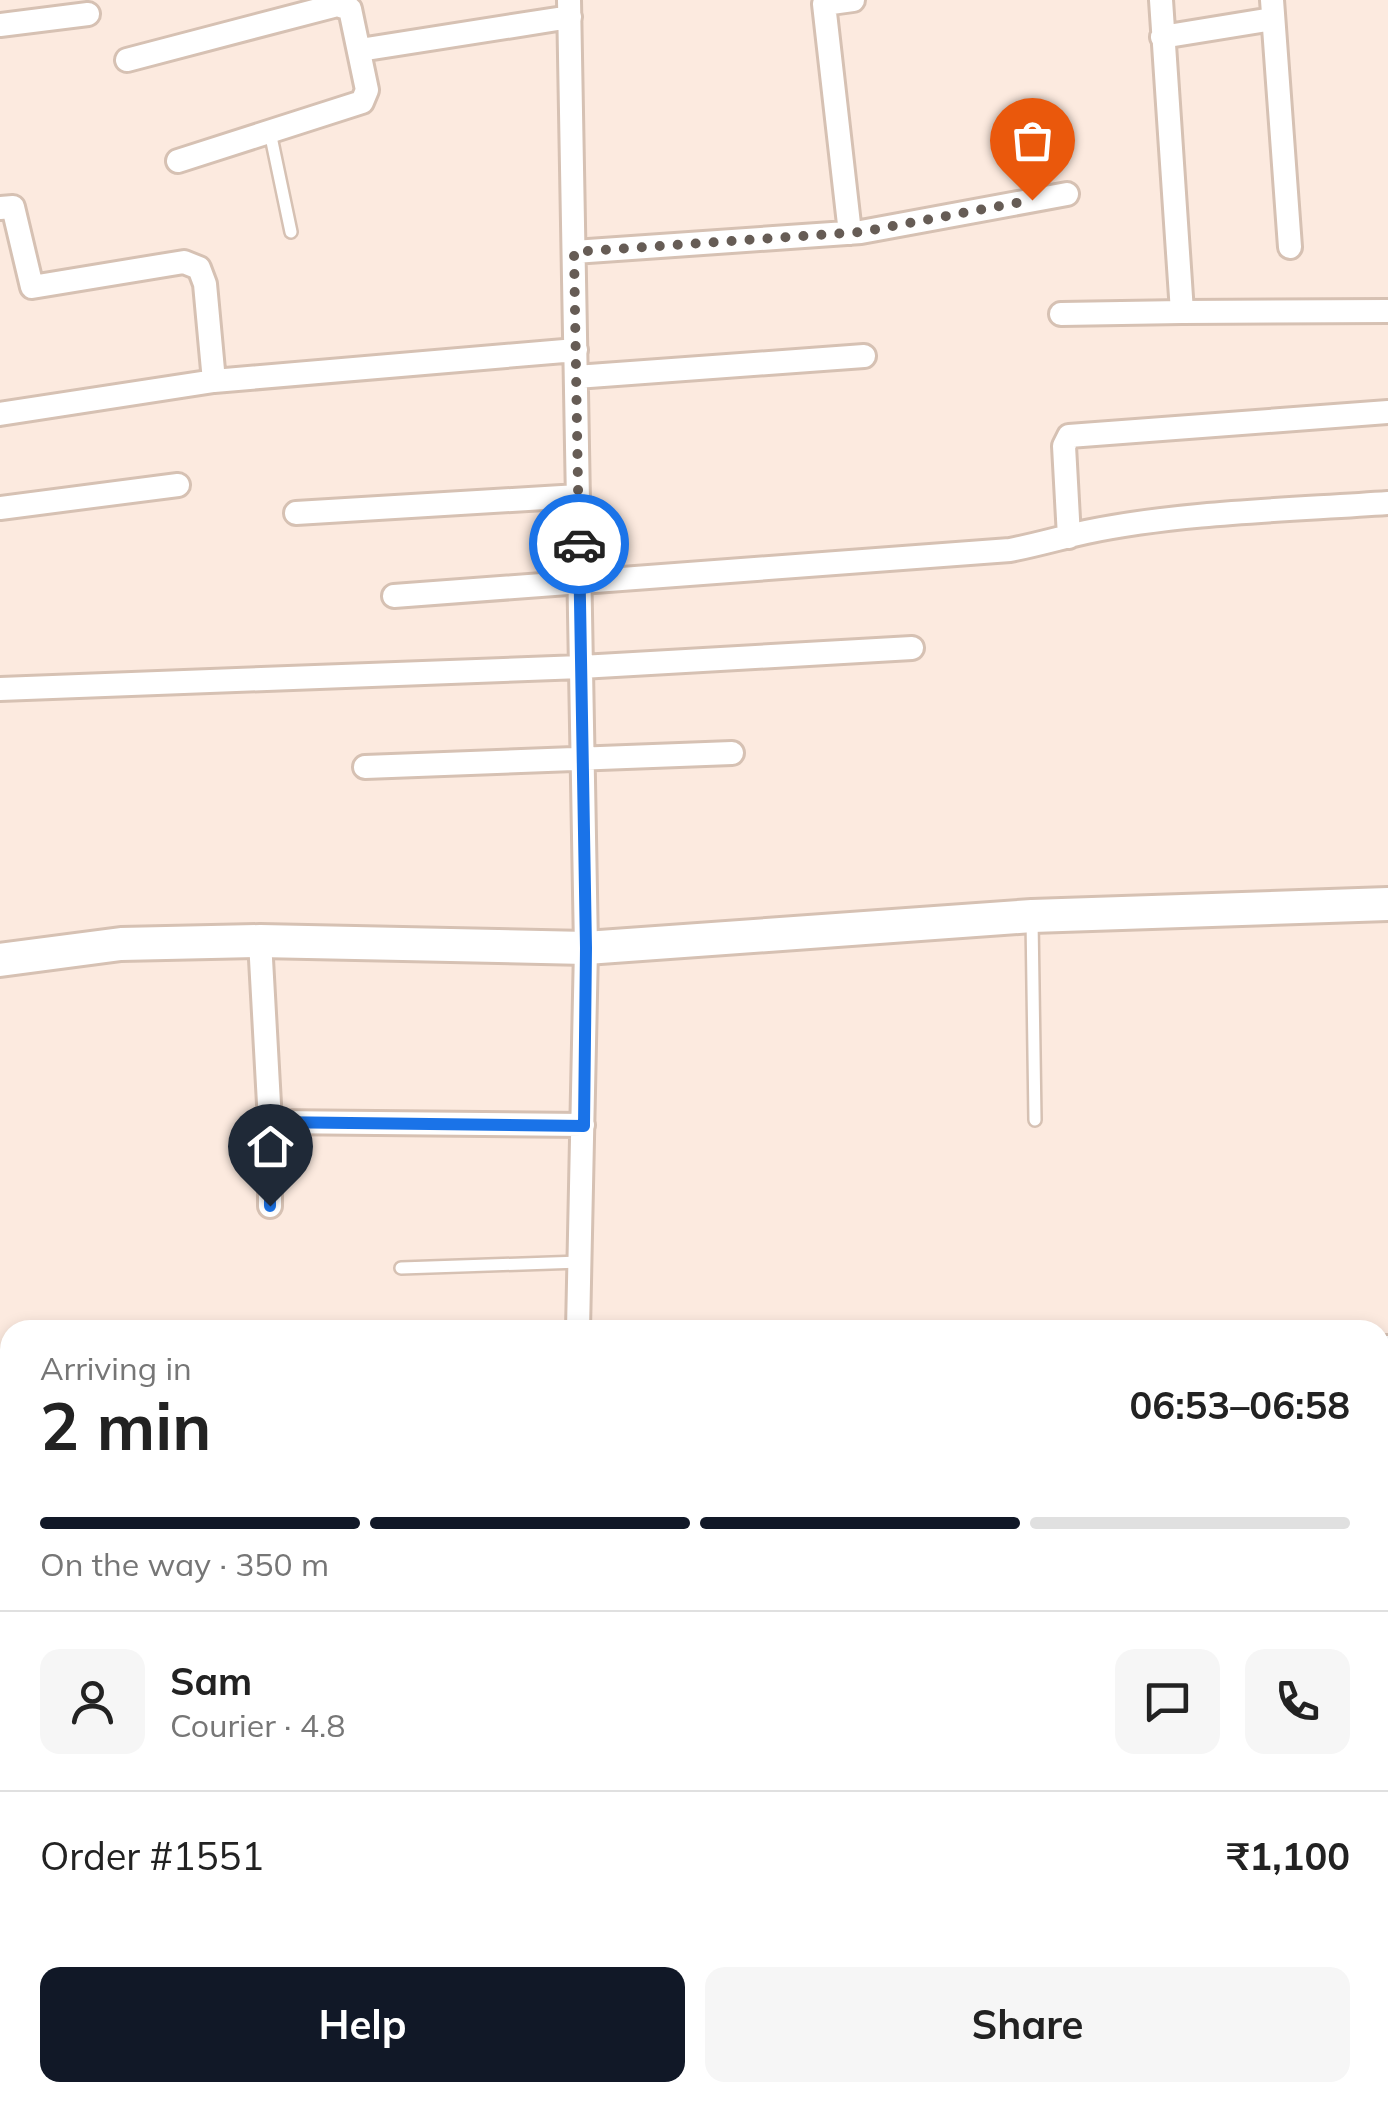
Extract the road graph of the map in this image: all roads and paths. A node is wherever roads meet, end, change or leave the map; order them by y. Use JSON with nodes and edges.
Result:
{"nodes":[{"id":1,"x":853,"y":0,"type":"edge"},
{"id":2,"x":1161,"y":0,"type":"edge"},
{"id":3,"x":290,"y":8,"type":"edge"},
{"id":4,"x":570,"y":9,"type":"edge"},
{"id":5,"x":1272,"y":10,"type":"edge"},
{"id":6,"x":88,"y":14,"type":"dead end"},
{"id":7,"x":0,"y":26,"type":"edge"},
{"id":8,"x":1162,"y":37,"type":"junction"},
{"id":9,"x":360,"y":50,"type":"junction"},
{"id":10,"x":128,"y":60,"type":"dead end"},
{"id":11,"x":270,"y":132,"type":"junction"},
{"id":12,"x":178,"y":161,"type":"dead end"},
{"id":13,"x":1066,"y":194,"type":"dead end"},
{"id":14,"x":0,"y":208,"type":"edge"},
{"id":15,"x":291,"y":232,"type":"dead end"},
{"id":16,"x":850,"y":232,"type":"junction"},
{"id":17,"x":1290,"y":247,"type":"dead end"},
{"id":18,"x":574,"y":252,"type":"junction"},
{"id":19,"x":1388,"y":311,"type":"edge"},
{"id":20,"x":1182,"y":312,"type":"junction"},
{"id":21,"x":1061,"y":314,"type":"dead end"},
{"id":22,"x":576,"y":350,"type":"junction"},
{"id":23,"x":864,"y":356,"type":"dead end"},
{"id":24,"x":576,"y":377,"type":"junction"},
{"id":25,"x":214,"y":381,"type":"junction"},
{"id":26,"x":1388,"y":412,"type":"edge"},
{"id":27,"x":0,"y":414,"type":"edge"},
{"id":28,"x":178,"y":485,"type":"dead end"},
{"id":29,"x":578,"y":496,"type":"junction"},
{"id":30,"x":1388,"y":503,"type":"edge"},
{"id":31,"x":0,"y":508,"type":"edge"},
{"id":32,"x":296,"y":513,"type":"dead end"},
{"id":33,"x":1069,"y":537,"type":"junction"},
{"id":34,"x":580,"y":583,"type":"junction"},
{"id":35,"x":394,"y":596,"type":"dead end"},
{"id":36,"x":912,"y":648,"type":"dead end"},
{"id":37,"x":581,"y":667,"type":"junction"},
{"id":38,"x":0,"y":688,"type":"edge"},
{"id":39,"x":732,"y":754,"type":"dead end"},
{"id":40,"x":583,"y":758,"type":"junction"},
{"id":41,"x":366,"y":767,"type":"dead end"},
{"id":42,"x":1388,"y":904,"type":"edge"},
{"id":43,"x":1032,"y":916,"type":"junction"},
{"id":44,"x":260,"y":941,"type":"junction"},
{"id":45,"x":586,"y":948,"type":"junction"},
{"id":46,"x":0,"y":960,"type":"edge"},
{"id":47,"x":1036,"y":1120,"type":"dead end"},
{"id":48,"x":270,"y":1122,"type":"junction"},
{"id":49,"x":584,"y":1126,"type":"junction"},
{"id":50,"x":270,"y":1206,"type":"dead end"},
{"id":51,"x":580,"y":1262,"type":"junction"},
{"id":52,"x":401,"y":1268,"type":"dead end"},
{"id":53,"x":578,"y":1320,"type":"edge"}],
"edges":[{"from":1,"to":16,"type":"street"},
{"from":2,"to":8,"type":"street"},
{"from":3,"to":9,"type":"street"},
{"from":3,"to":10,"type":"street"},
{"from":4,"to":9,"type":"street"},
{"from":4,"to":18,"type":"street"},
{"from":5,"to":8,"type":"street"},
{"from":5,"to":17,"type":"street"},
{"from":6,"to":7,"type":"street"},
{"from":8,"to":20,"type":"street"},
{"from":9,"to":11,"type":"street"},
{"from":11,"to":12,"type":"street"},
{"from":11,"to":15,"type":"lane"},
{"from":13,"to":16,"type":"street"},
{"from":14,"to":25,"type":"street"},
{"from":16,"to":18,"type":"street"},
{"from":18,"to":22,"type":"street"},
{"from":19,"to":20,"type":"street"},
{"from":20,"to":21,"type":"street"},
{"from":22,"to":24,"type":"street"},
{"from":22,"to":25,"type":"street"},
{"from":23,"to":24,"type":"street"},
{"from":24,"to":29,"type":"street"},
{"from":25,"to":27,"type":"street"},
{"from":26,"to":33,"type":"street"},
{"from":28,"to":31,"type":"street"},
{"from":29,"to":32,"type":"street"},
{"from":29,"to":34,"type":"street"},
{"from":30,"to":33,"type":"street"},
{"from":33,"to":34,"type":"street"},
{"from":34,"to":35,"type":"street"},
{"from":34,"to":37,"type":"street"},
{"from":36,"to":37,"type":"street"},
{"from":37,"to":38,"type":"street"},
{"from":37,"to":40,"type":"street"},
{"from":39,"to":40,"type":"street"},
{"from":40,"to":41,"type":"street"},
{"from":40,"to":45,"type":"street"},
{"from":42,"to":43,"type":"main road"},
{"from":43,"to":45,"type":"main road"},
{"from":43,"to":47,"type":"lane"},
{"from":44,"to":45,"type":"main road"},
{"from":44,"to":46,"type":"main road"},
{"from":44,"to":48,"type":"street"},
{"from":45,"to":49,"type":"street"},
{"from":48,"to":49,"type":"street"},
{"from":48,"to":50,"type":"street"},
{"from":49,"to":51,"type":"street"},
{"from":51,"to":52,"type":"lane"},
{"from":51,"to":53,"type":"street"}]}
